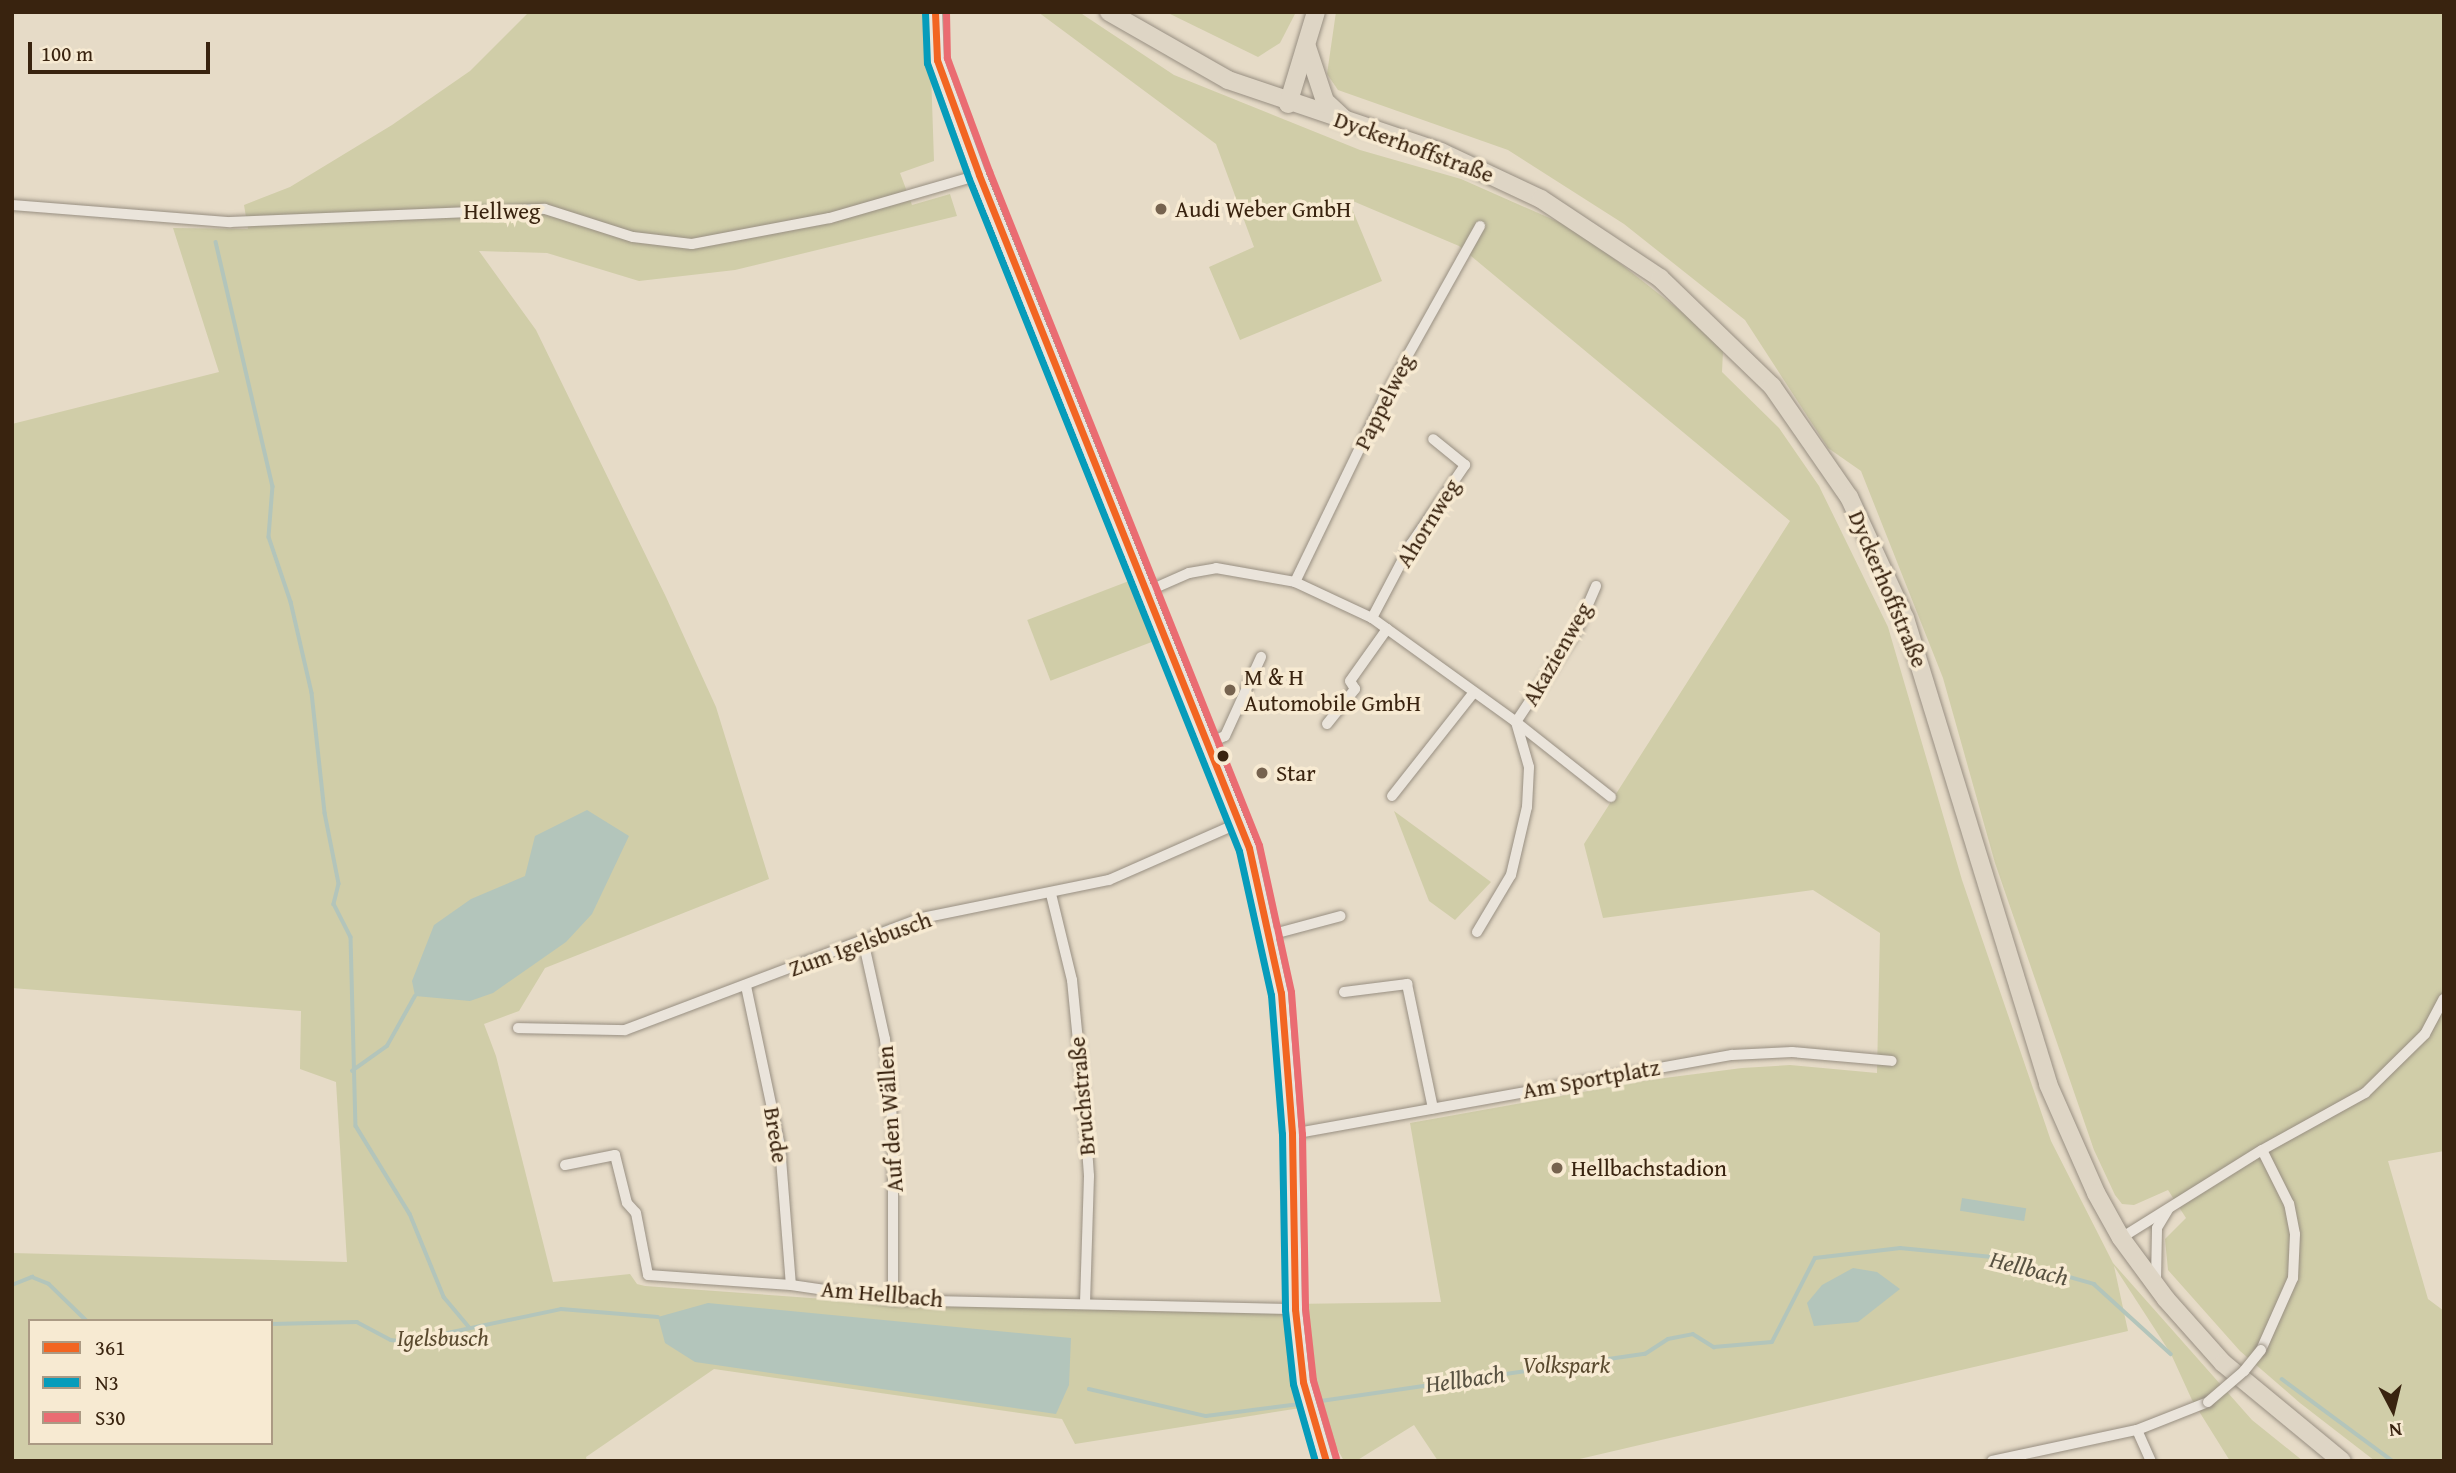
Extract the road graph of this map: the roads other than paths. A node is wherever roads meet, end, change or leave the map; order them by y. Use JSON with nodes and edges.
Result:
{"nodes":[{"id":1,"x":935,"y":12,"type":"edge"},
{"id":2,"x":1109,"y":12,"type":"edge"},
{"id":3,"x":1316,"y":12,"type":"edge"},
{"id":4,"x":1307,"y":47,"type":"junction"},
{"id":5,"x":1288,"y":104,"type":"junction"},
{"id":6,"x":1349,"y":124,"type":"junction"},
{"id":7,"x":979,"y":175,"type":"junction"},
{"id":8,"x":12,"y":205,"type":"edge"},
{"id":9,"x":1480,"y":226,"type":"dead end"},
{"id":10,"x":1433,"y":439,"type":"dead end"},
{"id":11,"x":1295,"y":582,"type":"junction"},
{"id":12,"x":1596,"y":586,"type":"dead end"},
{"id":13,"x":1148,"y":591,"type":"junction"},
{"id":14,"x":1372,"y":618,"type":"junction"},
{"id":15,"x":1387,"y":629,"type":"junction"},
{"id":16,"x":1261,"y":657,"type":"dead end"},
{"id":17,"x":1474,"y":692,"type":"junction"},
{"id":18,"x":1516,"y":722,"type":"junction"},
{"id":19,"x":1327,"y":724,"type":"dead end"},
{"id":20,"x":1209,"y":743,"type":"junction"},
{"id":21,"x":1392,"y":796,"type":"dead end"},
{"id":22,"x":1611,"y":797,"type":"dead end"},
{"id":23,"x":1239,"y":823,"type":"junction"},
{"id":24,"x":1051,"y":894,"type":"junction"},
{"id":25,"x":1341,"y":916,"type":"dead end"},
{"id":26,"x":1477,"y":932,"type":"dead end"},
{"id":27,"x":1270,"y":935,"type":"junction"},
{"id":28,"x":863,"y":940,"type":"junction"},
{"id":29,"x":746,"y":986,"type":"junction"},
{"id":30,"x":1344,"y":992,"type":"dead end"},
{"id":31,"x":2444,"y":999,"type":"edge"},
{"id":32,"x":518,"y":1028,"type":"dead end"},
{"id":33,"x":1892,"y":1061,"type":"dead end"},
{"id":34,"x":1433,"y":1108,"type":"junction"},
{"id":35,"x":1292,"y":1134,"type":"junction"},
{"id":36,"x":2262,"y":1150,"type":"junction"},
{"id":37,"x":565,"y":1165,"type":"dead end"},
{"id":38,"x":2170,"y":1208,"type":"junction"},
{"id":39,"x":2121,"y":1238,"type":"junction"},
{"id":40,"x":791,"y":1286,"type":"junction"},
{"id":41,"x":2156,"y":1286,"type":"junction"},
{"id":42,"x":893,"y":1300,"type":"junction"},
{"id":43,"x":1085,"y":1301,"type":"junction"},
{"id":44,"x":1295,"y":1309,"type":"junction"},
{"id":45,"x":2137,"y":1430,"type":"junction"},
{"id":46,"x":1326,"y":1461,"type":"edge"},
{"id":47,"x":1992,"y":1461,"type":"edge"},
{"id":48,"x":2151,"y":1461,"type":"edge"},
{"id":49,"x":2342,"y":1461,"type":"edge"}],
"edges":[{"from":1,"to":7,"type":"street"},
{"from":2,"to":5,"type":"main road","name":"Dyckerhoffstraße"},
{"from":3,"to":4,"type":"main road"},
{"from":4,"to":5,"type":"main road"},
{"from":4,"to":6,"type":"main road"},
{"from":5,"to":6,"type":"main road","name":"Dyckerhoffstraße"},
{"from":6,"to":39,"type":"main road","name":"Dyckerhoffstraße"},
{"from":7,"to":8,"type":"street","name":"Hellweg"},
{"from":7,"to":13,"type":"street"},
{"from":9,"to":11,"type":"street","name":"Pappelweg"},
{"from":10,"to":14,"type":"street","name":"Ahornweg"},
{"from":11,"to":13,"type":"street"},
{"from":11,"to":14,"type":"street"},
{"from":12,"to":18,"type":"street","name":"Akazienweg"},
{"from":13,"to":20,"type":"street"},
{"from":14,"to":15,"type":"street"},
{"from":15,"to":17,"type":"street"},
{"from":15,"to":19,"type":"street"},
{"from":16,"to":20,"type":"street"},
{"from":17,"to":18,"type":"street"},
{"from":17,"to":21,"type":"street"},
{"from":18,"to":22,"type":"street"},
{"from":18,"to":26,"type":"street"},
{"from":20,"to":23,"type":"street"},
{"from":23,"to":24,"type":"street","name":"Zum Igelsbusch"},
{"from":23,"to":27,"type":"street"},
{"from":24,"to":28,"type":"street","name":"Zum Igelsbusch"},
{"from":24,"to":43,"type":"street","name":"Bruchstraße"},
{"from":25,"to":27,"type":"street"},
{"from":27,"to":35,"type":"street"},
{"from":28,"to":29,"type":"street","name":"Zum Igelsbusch"},
{"from":28,"to":42,"type":"street","name":"Auf den Wällen"},
{"from":29,"to":32,"type":"street","name":"Zum Igelsbusch"},
{"from":29,"to":40,"type":"street","name":"Brede"},
{"from":30,"to":34,"type":"street"},
{"from":31,"to":36,"type":"street"},
{"from":33,"to":34,"type":"street","name":"Am Sportplatz"},
{"from":34,"to":35,"type":"street","name":"Am Sportplatz"},
{"from":35,"to":44,"type":"street"},
{"from":36,"to":38,"type":"street"},
{"from":36,"to":45,"type":"street","bridge":true},
{"from":37,"to":40,"type":"street","name":"Am Hellbach"},
{"from":38,"to":39,"type":"street"},
{"from":38,"to":41,"type":"street"},
{"from":39,"to":41,"type":"main road","name":"Dyckerhoffstraße"},
{"from":40,"to":42,"type":"street","name":"Am Hellbach"},
{"from":41,"to":49,"type":"main road","name":"Dyckerhoffstraße"},
{"from":42,"to":43,"type":"street","name":"Am Hellbach"},
{"from":43,"to":44,"type":"street","name":"Am Hellbach"},
{"from":44,"to":46,"type":"street"},
{"from":45,"to":47,"type":"street"},
{"from":45,"to":48,"type":"street"}]}
